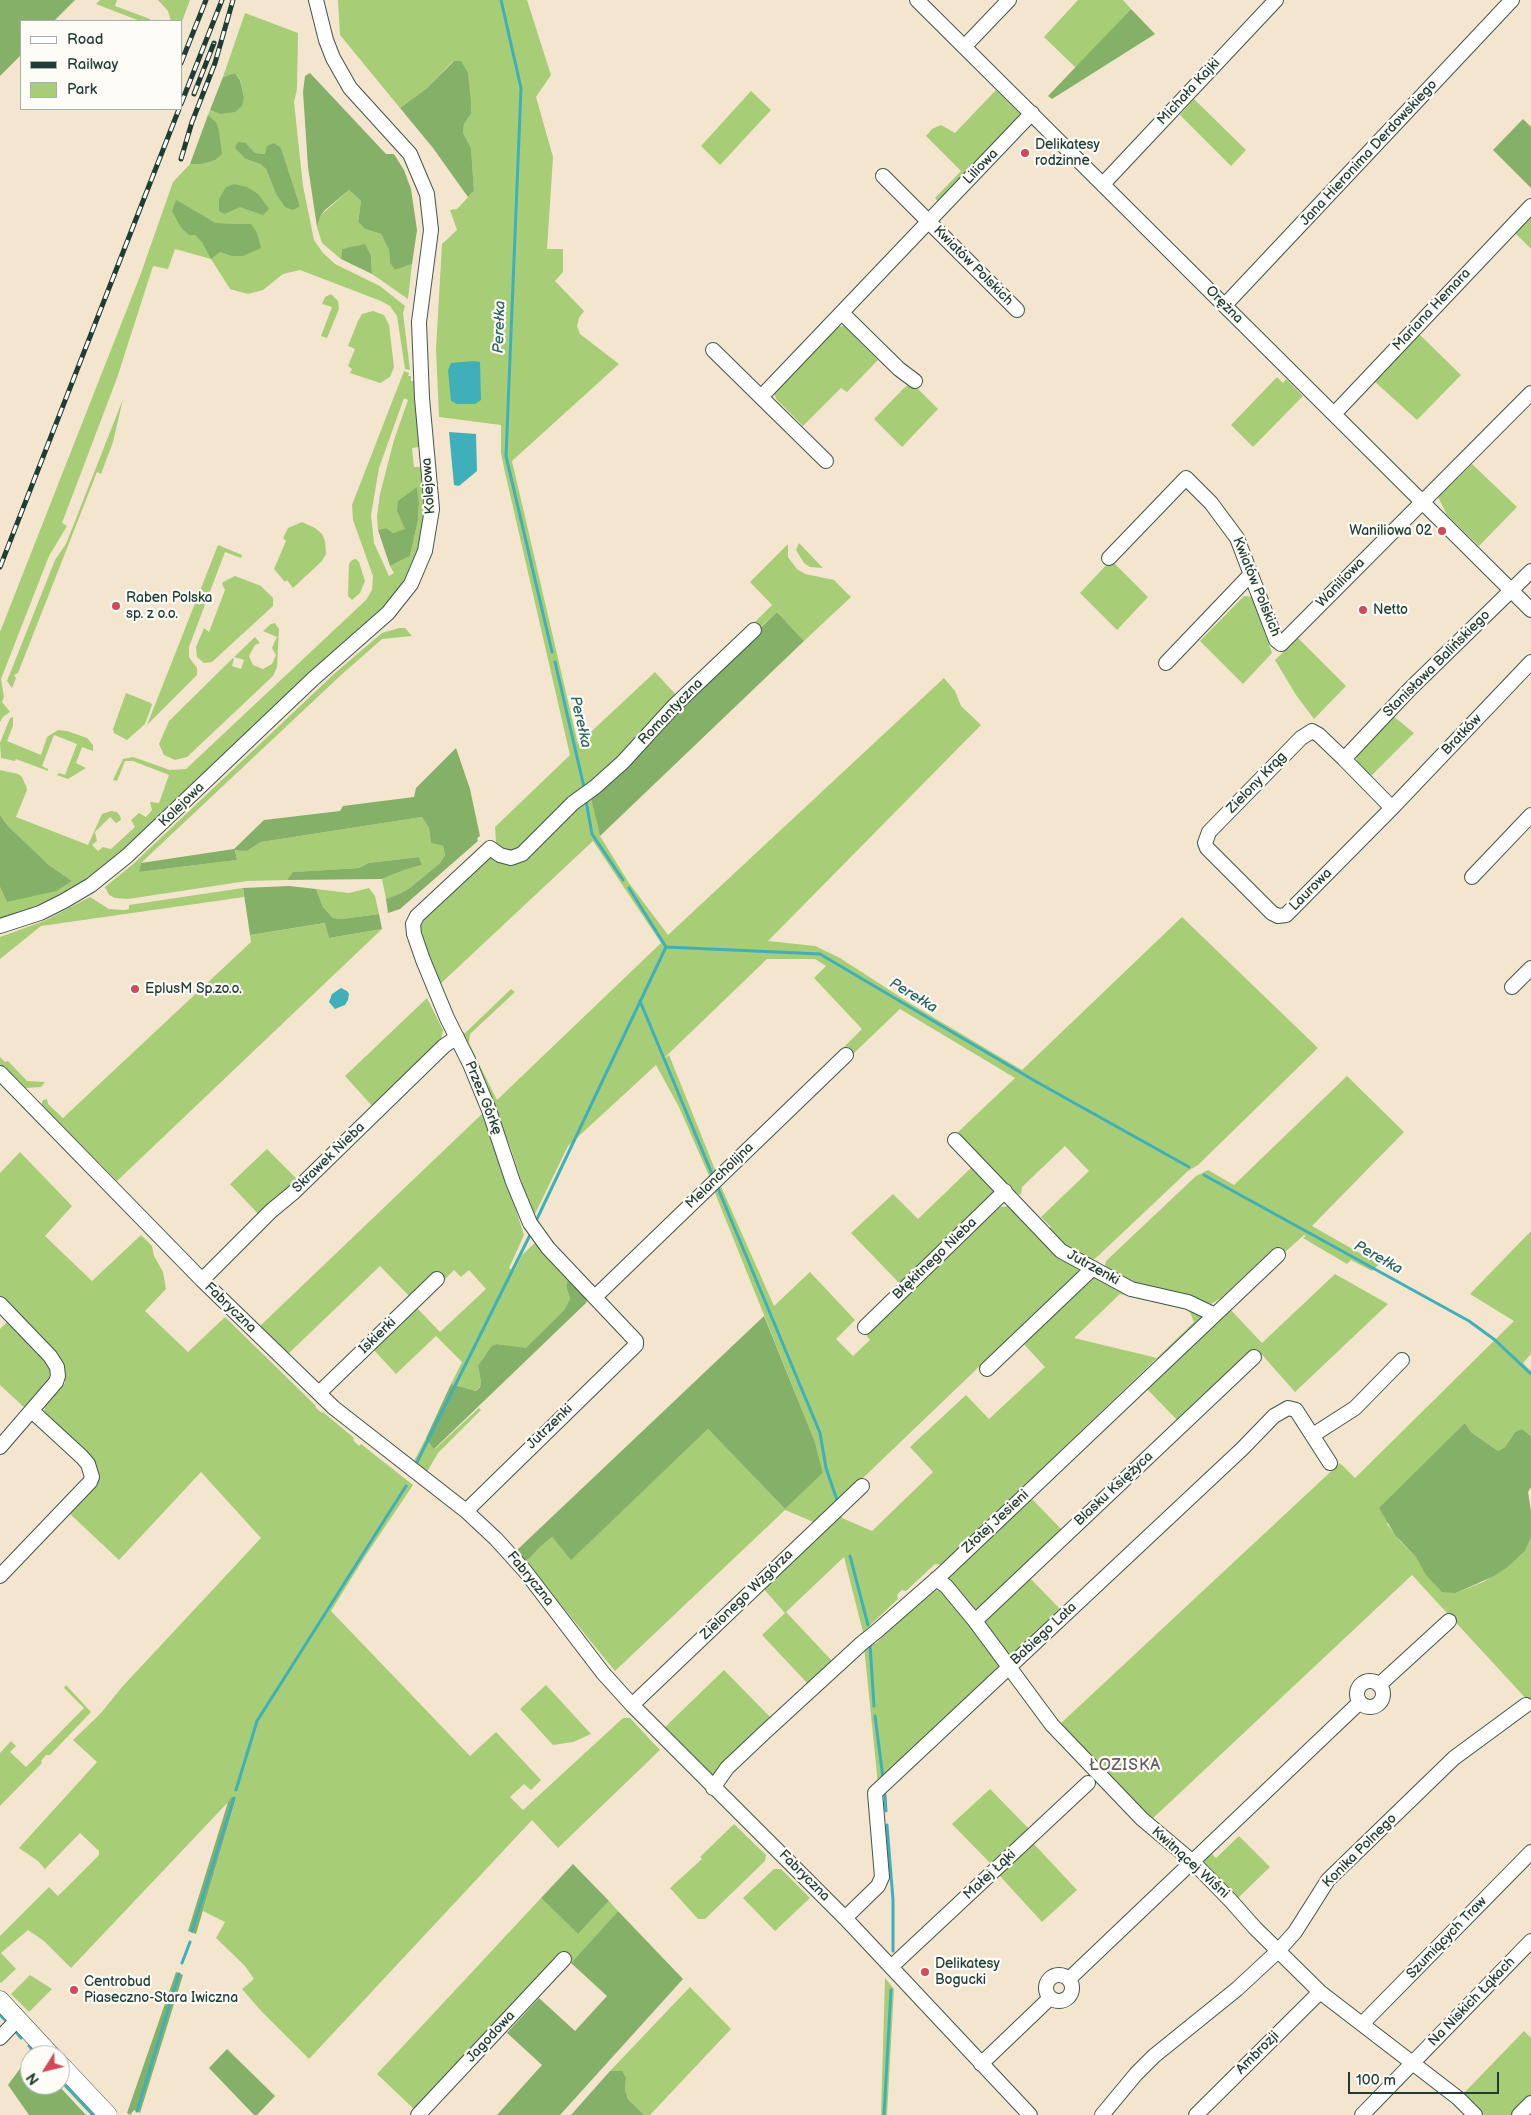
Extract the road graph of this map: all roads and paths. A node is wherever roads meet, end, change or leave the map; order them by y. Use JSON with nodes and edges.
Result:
{"nodes":[{"id":1,"x":316,"y":0,"type":"edge"},
{"id":2,"x":917,"y":0,"type":"edge"},
{"id":3,"x":1009,"y":0,"type":"edge"},
{"id":4,"x":1276,"y":0,"type":"edge"},
{"id":5,"x":1512,"y":0,"type":"edge"},
{"id":6,"x":964,"y":47,"type":"junction"},
{"id":7,"x":1032,"y":113,"type":"junction"},
{"id":8,"x":883,"y":176,"type":"dead end"},
{"id":9,"x":1103,"y":184,"type":"junction"},
{"id":10,"x":1531,"y":206,"type":"edge"},
{"id":11,"x":929,"y":221,"type":"junction"},
{"id":12,"x":1225,"y":305,"type":"junction"},
{"id":13,"x":1017,"y":310,"type":"dead end"},
{"id":14,"x":842,"y":313,"type":"junction"},
{"id":15,"x":713,"y":350,"type":"dead end"},
{"id":16,"x":915,"y":381,"type":"dead end"},
{"id":17,"x":1531,"y":393,"type":"edge"},
{"id":18,"x":761,"y":397,"type":"junction"},
{"id":19,"x":1334,"y":414,"type":"junction"},
{"id":20,"x":826,"y":461,"type":"dead end"},
{"id":21,"x":1421,"y":501,"type":"junction"},
{"id":22,"x":1109,"y":558,"type":"dead end"},
{"id":23,"x":1531,"y":571,"type":"edge"},
{"id":24,"x":1251,"y":574,"type":"junction"},
{"id":25,"x":1512,"y":591,"type":"junction"},
{"id":26,"x":1531,"y":610,"type":"edge"},
{"id":27,"x":754,"y":630,"type":"dead end"},
{"id":28,"x":1281,"y":644,"type":"joint"},
{"id":29,"x":1531,"y":662,"type":"edge"},
{"id":30,"x":1166,"y":663,"type":"dead end"},
{"id":31,"x":1344,"y":759,"type":"junction"},
{"id":32,"x":1392,"y":808,"type":"junction"},
{"id":33,"x":1531,"y":815,"type":"edge"},
{"id":34,"x":1205,"y":846,"type":"joint"},
{"id":35,"x":490,"y":848,"type":"joint"},
{"id":36,"x":1472,"y":877,"type":"dead end"},
{"id":37,"x":0,"y":926,"type":"edge"},
{"id":38,"x":1531,"y":968,"type":"edge"},
{"id":39,"x":1512,"y":988,"type":"dead end"},
{"id":40,"x":457,"y":1037,"type":"junction"},
{"id":41,"x":846,"y":1055,"type":"dead end"},
{"id":42,"x":0,"y":1073,"type":"edge"},
{"id":43,"x":955,"y":1140,"type":"dead end"},
{"id":44,"x":1005,"y":1191,"type":"junction"},
{"id":45,"x":1278,"y":1255,"type":"dead end"},
{"id":46,"x":1093,"y":1268,"type":"junction"},
{"id":47,"x":437,"y":1279,"type":"dead end"},
{"id":48,"x":202,"y":1280,"type":"junction"},
{"id":49,"x":595,"y":1297,"type":"junction"},
{"id":50,"x":0,"y":1304,"type":"edge"},
{"id":51,"x":1213,"y":1314,"type":"junction"},
{"id":52,"x":865,"y":1326,"type":"dead end"},
{"id":53,"x":636,"y":1345,"type":"joint"},
{"id":54,"x":1254,"y":1357,"type":"dead end"},
{"id":55,"x":1402,"y":1360,"type":"dead end"},
{"id":56,"x":987,"y":1369,"type":"dead end"},
{"id":57,"x":319,"y":1393,"type":"junction"},
{"id":58,"x":32,"y":1411,"type":"junction"},
{"id":59,"x":1313,"y":1435,"type":"junction"},
{"id":60,"x":0,"y":1447,"type":"edge"},
{"id":61,"x":1330,"y":1463,"type":"dead end"},
{"id":62,"x":862,"y":1486,"type":"dead end"},
{"id":63,"x":466,"y":1511,"type":"junction"},
{"id":64,"x":0,"y":1576,"type":"edge"},
{"id":65,"x":936,"y":1579,"type":"junction"},
{"id":66,"x":975,"y":1621,"type":"junction"},
{"id":67,"x":1448,"y":1622,"type":"dead end"},
{"id":68,"x":1008,"y":1668,"type":"junction"},
{"id":69,"x":632,"y":1704,"type":"junction"},
{"id":70,"x":1526,"y":1706,"type":"dead end"},
{"id":71,"x":1088,"y":1782,"type":"dead end"},
{"id":72,"x":713,"y":1788,"type":"junction"},
{"id":73,"x":1531,"y":1852,"type":"edge"},
{"id":74,"x":1193,"y":1862,"type":"junction"},
{"id":75,"x":845,"y":1918,"type":"junction"},
{"id":76,"x":1531,"y":1941,"type":"edge"},
{"id":77,"x":1278,"y":1951,"type":"junction"},
{"id":78,"x":564,"y":1959,"type":"dead end"},
{"id":79,"x":891,"y":1967,"type":"junction"},
{"id":80,"x":1069,"y":1979,"type":"junction"},
{"id":81,"x":1320,"y":1992,"type":"junction"},
{"id":82,"x":1050,"y":1998,"type":"junction"},
{"id":83,"x":0,"y":2000,"type":"edge"},
{"id":84,"x":18,"y":2019,"type":"junction"},
{"id":85,"x":1362,"y":2024,"type":"junction"},
{"id":86,"x":0,"y":2038,"type":"edge"},
{"id":87,"x":43,"y":2045,"type":"edge"},
{"id":88,"x":981,"y":2064,"type":"junction"},
{"id":89,"x":1413,"y":2064,"type":"junction"},
{"id":90,"x":70,"y":2075,"type":"edge"},
{"id":91,"x":1531,"y":2103,"type":"edge"},
{"id":92,"x":108,"y":2115,"type":"edge"},
{"id":93,"x":418,"y":2115,"type":"edge"},
{"id":94,"x":1030,"y":2115,"type":"edge"},
{"id":95,"x":1102,"y":2115,"type":"edge"},
{"id":96,"x":1196,"y":2115,"type":"edge"},
{"id":97,"x":1362,"y":2115,"type":"edge"},
{"id":98,"x":1475,"y":2115,"type":"edge"},
{"id":99,"x":1519,"y":2115,"type":"edge"}],
"edges":[{"from":1,"to":37,"type":"street","name":"Kolejowa"},
{"from":2,"to":6,"type":"street","name":"Orężna"},
{"from":3,"to":6,"type":"street"},
{"from":4,"to":9,"type":"street","name":"Michała Kajki"},
{"from":5,"to":12,"type":"street","name":"Jana Hieronima Derdowskiego"},
{"from":6,"to":7,"type":"street","name":"Orężna"},
{"from":7,"to":9,"type":"street","name":"Orężna"},
{"from":7,"to":11,"type":"street","name":"Liliowa"},
{"from":8,"to":11,"type":"street"},
{"from":9,"to":12,"type":"street","name":"Orężna"},
{"from":10,"to":19,"type":"street","name":"Mariana Hemara"},
{"from":11,"to":13,"type":"street","name":"Kwiatów Polskich"},
{"from":11,"to":14,"type":"street","name":"Liliowa"},
{"from":12,"to":19,"type":"street","name":"Orężna"},
{"from":14,"to":16,"type":"street"},
{"from":14,"to":18,"type":"street","name":"Liliowa"},
{"from":15,"to":18,"type":"street"},
{"from":17,"to":21,"type":"street","name":"Waniliowa"},
{"from":18,"to":20,"type":"street"},
{"from":19,"to":21,"type":"street","name":"Orężna"},
{"from":21,"to":25,"type":"street","name":"Orężna"},
{"from":21,"to":28,"type":"street","name":"Waniliowa"},
{"from":22,"to":24,"type":"street","name":"Kwiatów Polskich"},
{"from":23,"to":25,"type":"street","name":"Stanisława Balińskiego"},
{"from":24,"to":28,"type":"street","name":"Kwiatów Polskich"},
{"from":24,"to":30,"type":"street"},
{"from":25,"to":26,"type":"street","name":"Orężna"},
{"from":25,"to":31,"type":"street","name":"Stanisława Balińskiego"},
{"from":27,"to":35,"type":"street","name":"Romantyczna"},
{"from":29,"to":32,"type":"street","name":"Bratków"},
{"from":31,"to":32,"type":"street"},
{"from":31,"to":34,"type":"street","name":"Zielony Krąg"},
{"from":32,"to":34,"type":"street","name":"Laurowa"},
{"from":33,"to":36,"type":"street"},
{"from":35,"to":40,"type":"street","name":"Przez Górkę"},
{"from":38,"to":39,"type":"street"},
{"from":40,"to":48,"type":"street","name":"Skrawek Nieba"},
{"from":40,"to":49,"type":"street","name":"Przez Górkę"},
{"from":41,"to":49,"type":"street","name":"Melancholijna"},
{"from":42,"to":48,"type":"street","name":"Fabryczna"},
{"from":43,"to":44,"type":"street","name":"Jutrzenki"},
{"from":44,"to":46,"type":"street","name":"Jutrzenki"},
{"from":44,"to":52,"type":"street","name":"Błękitnego Nieba"},
{"from":45,"to":51,"type":"street","name":"Złotej Jesieni"},
{"from":46,"to":51,"type":"street","name":"Jutrzenki"},
{"from":46,"to":56,"type":"street"},
{"from":47,"to":57,"type":"street","name":"Iskierki"},
{"from":48,"to":57,"type":"street","name":"Fabryczna"},
{"from":49,"to":53,"type":"street","name":"Przez Górkę"},
{"from":50,"to":58,"type":"street"},
{"from":51,"to":65,"type":"street","name":"Złotej Jesieni"},
{"from":53,"to":63,"type":"street","name":"Jutrzenki"},
{"from":54,"to":66,"type":"street","name":"Blasku Księżyca"},
{"from":55,"to":59,"type":"street"},
{"from":57,"to":63,"type":"street","name":"Fabryczna"},
{"from":58,"to":60,"type":"street"},
{"from":58,"to":64,"type":"street"},
{"from":59,"to":61,"type":"street","name":"Babiego Lata"},
{"from":59,"to":68,"type":"street","name":"Babiego Lata"},
{"from":62,"to":69,"type":"street","name":"Zielonego Wzgórza"},
{"from":63,"to":69,"type":"street","name":"Fabryczna"},
{"from":65,"to":66,"type":"street","name":"Kwitnącej Wiśni"},
{"from":65,"to":72,"type":"street","name":"Złotej Jesieni"},
{"from":66,"to":68,"type":"street","name":"Kwitnącej Wiśni"},
{"from":67,"to":74,"type":"street"},
{"from":68,"to":74,"type":"street","name":"Kwitnącej Wiśni"},
{"from":68,"to":75,"type":"street","name":"Babiego Lata"},
{"from":69,"to":72,"type":"street","name":"Fabryczna"},
{"from":70,"to":77,"type":"street","name":"Konika Polnego"},
{"from":71,"to":79,"type":"street","name":"Małej Łąki"},
{"from":72,"to":75,"type":"street","name":"Fabryczna"},
{"from":73,"to":85,"type":"street","name":"Szumiących Traw"},
{"from":74,"to":77,"type":"street","name":"Kwitnącej Wiśni"},
{"from":74,"to":80,"type":"street"},
{"from":75,"to":79,"type":"street","name":"Fabryczna"},
{"from":76,"to":89,"type":"street","name":"Na Niskich Łąkach"},
{"from":77,"to":81,"type":"street","name":"Kwitnącej Wiśni"},
{"from":77,"to":95,"type":"street","name":"Konika Polnego"},
{"from":78,"to":93,"type":"street","name":"Jagodowa"},
{"from":79,"to":88,"type":"street","name":"Fabryczna"},
{"from":80,"to":82,"type":"street"},
{"from":80,"to":82,"type":"street"},
{"from":81,"to":85,"type":"street","name":"Kwitnącej Wiśni"},
{"from":81,"to":96,"type":"street","name":"Ambrozji"},
{"from":82,"to":88,"type":"street"},
{"from":83,"to":84,"type":"main road"},
{"from":84,"to":86,"type":"street"},
{"from":84,"to":87,"type":"main road"},
{"from":85,"to":89,"type":"street","name":"Kwitnącej Wiśni"},
{"from":88,"to":94,"type":"street","name":"Fabryczna"},
{"from":89,"to":97,"type":"street","name":"Na Niskich Łąkach"},
{"from":89,"to":98,"type":"street","name":"Kwitnącej Wiśni"},
{"from":90,"to":92,"type":"main road"},
{"from":91,"to":99,"type":"street"}]}
